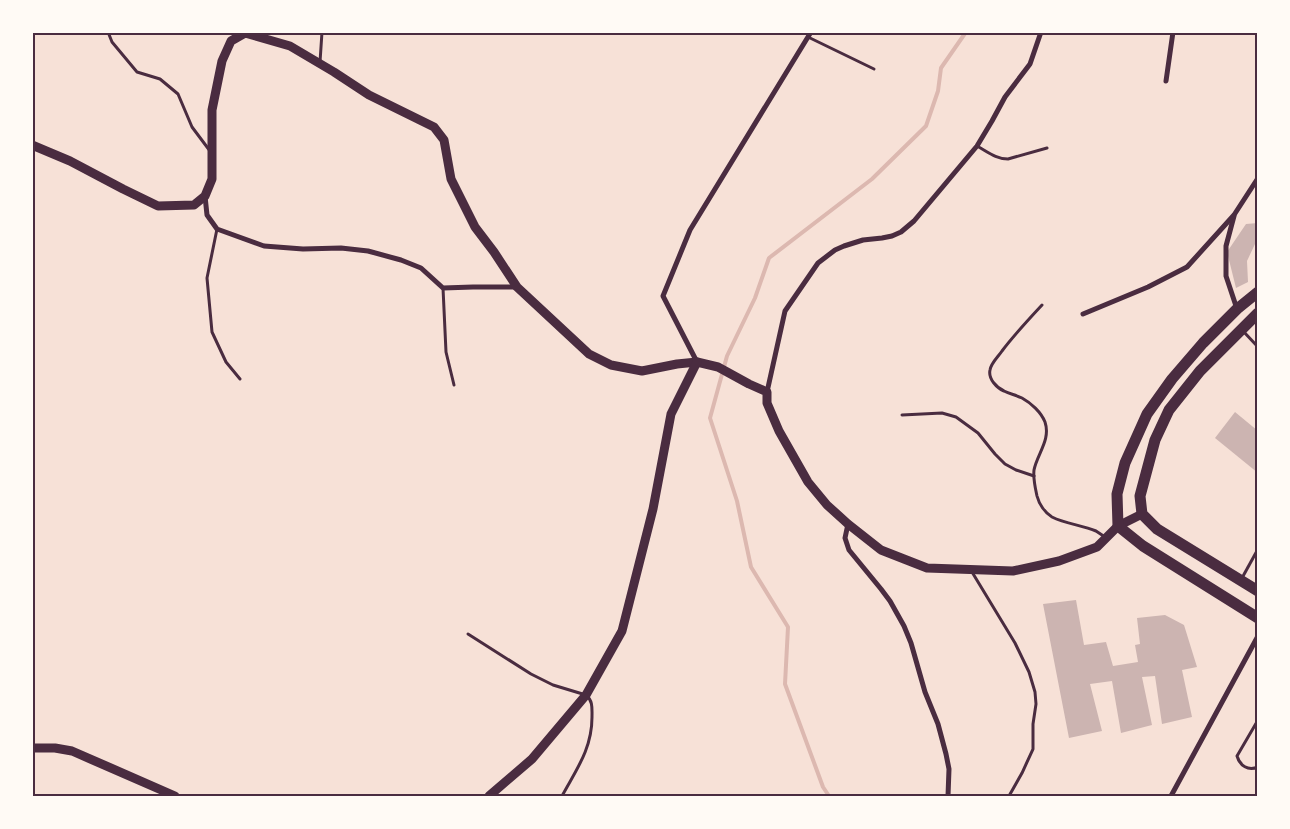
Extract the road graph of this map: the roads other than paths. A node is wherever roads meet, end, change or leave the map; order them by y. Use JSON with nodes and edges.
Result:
{"nodes":[{"id":1,"x":108,"y":32,"type":"edge"},
{"id":2,"x":322,"y":32,"type":"edge"},
{"id":3,"x":1041,"y":32,"type":"edge"},
{"id":4,"x":1173,"y":32,"type":"edge"},
{"id":5,"x":809,"y":35,"type":"edge"},
{"id":6,"x":320,"y":63,"type":"junction"},
{"id":7,"x":874,"y":69,"type":"dead end"},
{"id":8,"x":1166,"y":81,"type":"dead end"},
{"id":9,"x":32,"y":145,"type":"edge"},
{"id":10,"x":977,"y":146,"type":"junction"},
{"id":11,"x":1047,"y":148,"type":"dead end"},
{"id":12,"x":212,"y":154,"type":"junction"},
{"id":13,"x":1258,"y":178,"type":"edge"},
{"id":14,"x":205,"y":196,"type":"junction"},
{"id":15,"x":1234,"y":215,"type":"junction"},
{"id":16,"x":217,"y":229,"type":"junction"},
{"id":17,"x":517,"y":287,"type":"junction"},
{"id":18,"x":443,"y":288,"type":"junction"},
{"id":19,"x":1258,"y":292,"type":"edge"},
{"id":20,"x":1042,"y":305,"type":"dead end"},
{"id":21,"x":1237,"y":309,"type":"junction"},
{"id":22,"x":1258,"y":313,"type":"edge"},
{"id":23,"x":1083,"y":314,"type":"dead end"},
{"id":24,"x":1240,"y":329,"type":"junction"},
{"id":25,"x":1258,"y":347,"type":"edge"},
{"id":26,"x":696,"y":362,"type":"junction"},
{"id":27,"x":240,"y":379,"type":"dead end"},
{"id":28,"x":454,"y":385,"type":"dead end"},
{"id":29,"x":767,"y":392,"type":"junction"},
{"id":30,"x":902,"y":415,"type":"dead end"},
{"id":31,"x":1034,"y":476,"type":"junction"},
{"id":32,"x":1142,"y":514,"type":"junction"},
{"id":33,"x":848,"y":524,"type":"junction"},
{"id":34,"x":1118,"y":526,"type":"junction"},
{"id":35,"x":1106,"y":538,"type":"junction"},
{"id":36,"x":1258,"y":550,"type":"edge"},
{"id":37,"x":970,"y":570,"type":"junction"},
{"id":38,"x":1240,"y":581,"type":"junction"},
{"id":39,"x":1258,"y":591,"type":"edge"},
{"id":40,"x":1258,"y":618,"type":"edge"},
{"id":41,"x":468,"y":634,"type":"dead end"},
{"id":42,"x":1258,"y":636,"type":"edge"},
{"id":43,"x":586,"y":695,"type":"junction"},
{"id":44,"x":1258,"y":720,"type":"edge"},
{"id":45,"x":32,"y":748,"type":"edge"},
{"id":46,"x":1258,"y":767,"type":"edge"},
{"id":47,"x":175,"y":796,"type":"edge"},
{"id":48,"x":489,"y":796,"type":"edge"},
{"id":49,"x":562,"y":796,"type":"edge"},
{"id":50,"x":948,"y":796,"type":"edge"},
{"id":51,"x":1010,"y":796,"type":"edge"},
{"id":52,"x":1171,"y":796,"type":"edge"}],
"edges":[{"from":1,"to":12,"type":"lane"},
{"from":2,"to":6,"type":"lane"},
{"from":3,"to":10,"type":"street"},
{"from":4,"to":8,"type":"street"},
{"from":5,"to":7,"type":"lane"},
{"from":5,"to":26,"type":"street"},
{"from":6,"to":12,"type":"street"},
{"from":6,"to":17,"type":"street"},
{"from":9,"to":14,"type":"street"},
{"from":10,"to":11,"type":"lane"},
{"from":10,"to":29,"type":"street"},
{"from":12,"to":14,"type":"street"},
{"from":13,"to":15,"type":"street"},
{"from":14,"to":16,"type":"street"},
{"from":15,"to":21,"type":"street"},
{"from":15,"to":23,"type":"street"},
{"from":16,"to":18,"type":"street"},
{"from":16,"to":27,"type":"lane"},
{"from":17,"to":18,"type":"street"},
{"from":17,"to":26,"type":"street"},
{"from":18,"to":28,"type":"lane"},
{"from":19,"to":21,"type":"main road"},
{"from":20,"to":31,"type":"lane"},
{"from":21,"to":34,"type":"main road"},
{"from":22,"to":24,"type":"main road"},
{"from":24,"to":25,"type":"lane"},
{"from":24,"to":32,"type":"main road"},
{"from":26,"to":29,"type":"street"},
{"from":26,"to":43,"type":"street"},
{"from":29,"to":33,"type":"street"},
{"from":30,"to":31,"type":"lane"},
{"from":31,"to":35,"type":"lane"},
{"from":32,"to":34,"type":"street"},
{"from":32,"to":38,"type":"main road"},
{"from":33,"to":37,"type":"street"},
{"from":33,"to":50,"type":"street"},
{"from":34,"to":35,"type":"street"},
{"from":34,"to":40,"type":"main road"},
{"from":35,"to":37,"type":"street"},
{"from":36,"to":38,"type":"lane"},
{"from":37,"to":51,"type":"lane"},
{"from":38,"to":39,"type":"main road"},
{"from":41,"to":43,"type":"lane"},
{"from":42,"to":52,"type":"street"},
{"from":43,"to":48,"type":"street"},
{"from":43,"to":49,"type":"lane"},
{"from":44,"to":46,"type":"lane"},
{"from":45,"to":47,"type":"street"}]}
